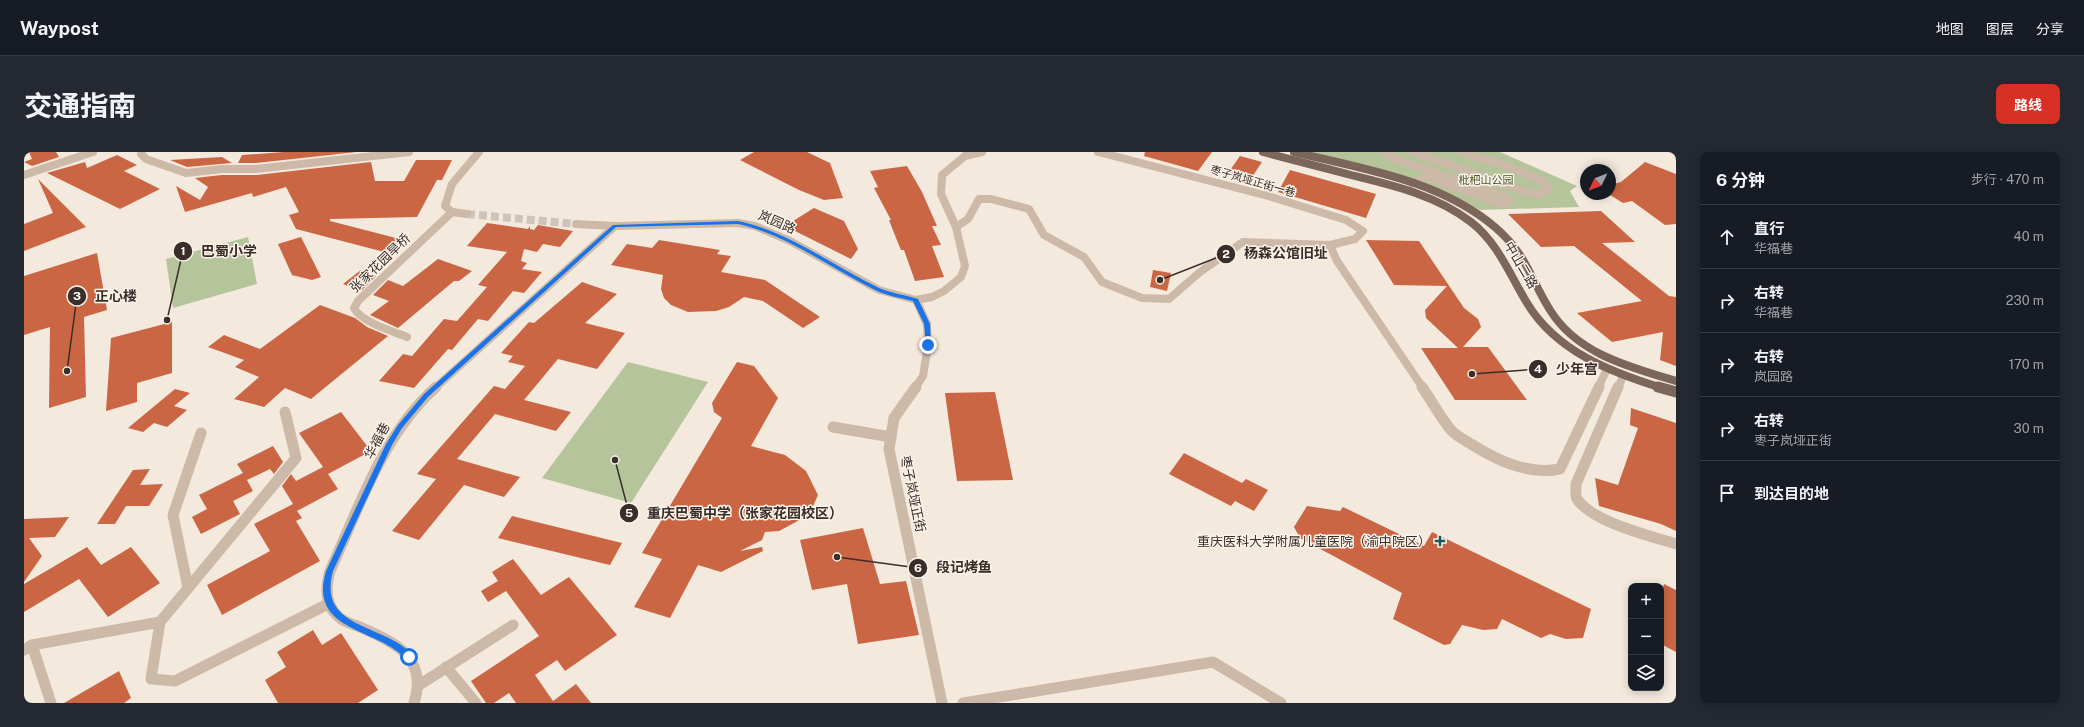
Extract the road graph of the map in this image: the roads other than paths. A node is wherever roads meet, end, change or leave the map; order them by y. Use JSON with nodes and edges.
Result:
{"nodes":[{"id":1,"x":93,"y":152,"type":"edge"},
{"id":2,"x":142,"y":152,"type":"edge"},
{"id":3,"x":409,"y":152,"type":"edge"},
{"id":4,"x":479,"y":152,"type":"edge"},
{"id":5,"x":982,"y":152,"type":"edge"},
{"id":6,"x":1098,"y":152,"type":"edge"},
{"id":7,"x":1263,"y":152,"type":"edge"},
{"id":8,"x":1294,"y":152,"type":"edge"},
{"id":9,"x":1386,"y":152,"type":"edge"},
{"id":10,"x":1412,"y":152,"type":"edge"},
{"id":11,"x":1461,"y":152,"type":"edge"},
{"id":12,"x":24,"y":175,"type":"edge"},
{"id":13,"x":1412,"y":183,"type":"junction"},
{"id":14,"x":452,"y":212,"type":"junction"},
{"id":15,"x":467,"y":214,"type":"tunnel mouth"},
{"id":16,"x":576,"y":224,"type":"tunnel mouth"},
{"id":17,"x":615,"y":226,"type":"junction"},
{"id":18,"x":956,"y":227,"type":"junction"},
{"id":19,"x":1330,"y":245,"type":"junction"},
{"id":20,"x":916,"y":300,"type":"junction"},
{"id":21,"x":406,"y":337,"type":"dead end"},
{"id":22,"x":1607,"y":370,"type":"junction"},
{"id":23,"x":1624,"y":376,"type":"junction"},
{"id":24,"x":1676,"y":381,"type":"edge"},
{"id":25,"x":1676,"y":392,"type":"edge"},
{"id":26,"x":285,"y":412,"type":"dead end"},
{"id":27,"x":833,"y":427,"type":"dead end"},
{"id":28,"x":201,"y":433,"type":"dead end"},
{"id":29,"x":891,"y":437,"type":"junction"},
{"id":30,"x":1676,"y":544,"type":"edge"},
{"id":31,"x":188,"y":588,"type":"junction"},
{"id":32,"x":328,"y":604,"type":"junction"},
{"id":33,"x":160,"y":622,"type":"junction"},
{"id":34,"x":513,"y":625,"type":"dead end"},
{"id":35,"x":28,"y":647,"type":"edge"},
{"id":36,"x":446,"y":668,"type":"junction"},
{"id":37,"x":419,"y":685,"type":"junction"},
{"id":38,"x":51,"y":703,"type":"edge"},
{"id":39,"x":414,"y":703,"type":"edge"},
{"id":40,"x":476,"y":703,"type":"edge"},
{"id":41,"x":942,"y":703,"type":"edge"},
{"id":42,"x":963,"y":703,"type":"edge"},
{"id":43,"x":1281,"y":703,"type":"edge"}],
"edges":[{"from":1,"to":12,"type":"street"},
{"from":2,"to":3,"type":"street"},
{"from":4,"to":14,"type":"street"},
{"from":5,"to":18,"type":"street"},
{"from":6,"to":19,"type":"street","name":"枣子岚垭正街一巷"},
{"from":7,"to":22,"type":"main road","name":"中山二路"},
{"from":8,"to":13,"type":"main road","name":"中山二路"},
{"from":9,"to":13,"type":"street"},
{"from":10,"to":11,"type":"street"},
{"from":13,"to":24,"type":"main road","name":"中山二路"},
{"from":14,"to":15,"type":"street"},
{"from":14,"to":21,"type":"street","name":"张家花园旱桥"},
{"from":16,"to":17,"type":"street","name":"岚园路"},
{"from":17,"to":20,"type":"street","name":"岚园路"},
{"from":17,"to":32,"type":"street","name":"华福巷"},
{"from":18,"to":19,"type":"street"},
{"from":18,"to":20,"type":"street"},
{"from":19,"to":22,"type":"street"},
{"from":20,"to":29,"type":"street","name":"枣子岚垭正街"},
{"from":22,"to":23,"type":"main road","name":"中山二路"},
{"from":23,"to":25,"type":"main road","name":"中山二路"},
{"from":23,"to":30,"type":"street"},
{"from":26,"to":31,"type":"street"},
{"from":27,"to":29,"type":"street"},
{"from":28,"to":31,"type":"street"},
{"from":29,"to":41,"type":"street","name":"枣子岚垭正街"},
{"from":31,"to":33,"type":"street"},
{"from":32,"to":33,"type":"street"},
{"from":32,"to":37,"type":"street"},
{"from":33,"to":35,"type":"street"},
{"from":34,"to":36,"type":"street"},
{"from":35,"to":38,"type":"street"},
{"from":36,"to":37,"type":"street"},
{"from":36,"to":40,"type":"street"},
{"from":37,"to":39,"type":"street"},
{"from":42,"to":43,"type":"street"}]}
